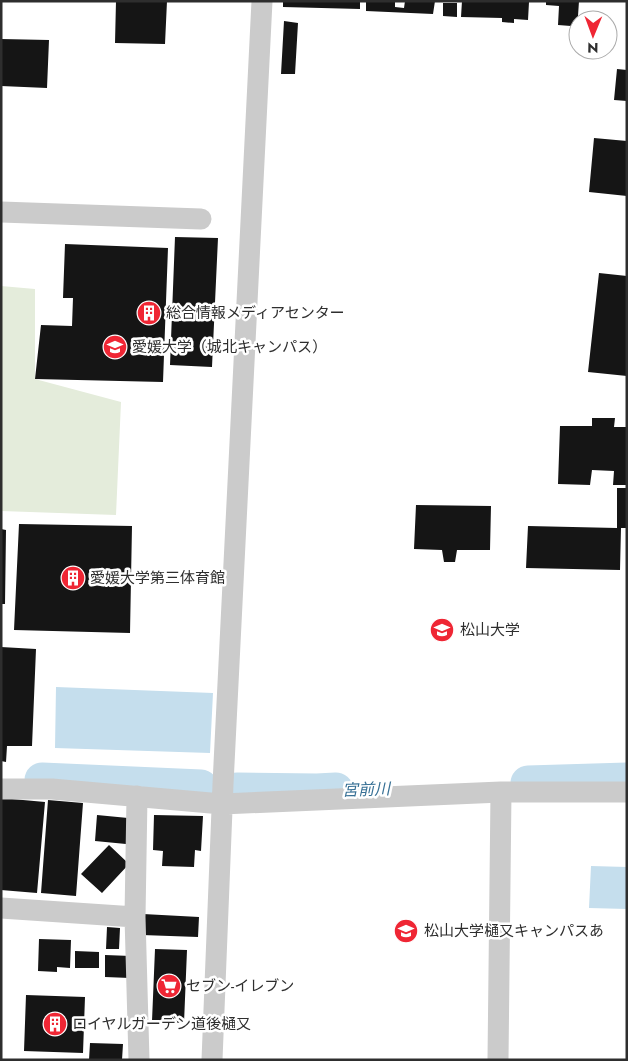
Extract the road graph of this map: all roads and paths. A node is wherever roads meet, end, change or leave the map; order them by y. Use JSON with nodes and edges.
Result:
{"nodes":[{"id":1,"x":262,"y":1,"type":"edge"},
{"id":2,"x":1,"y":212,"type":"edge"},
{"id":3,"x":201,"y":220,"type":"dead end"},
{"id":4,"x":1,"y":789,"type":"edge"},
{"id":5,"x":501,"y":792,"type":"junction"},
{"id":6,"x":627,"y":792,"type":"edge"},
{"id":7,"x":223,"y":795,"type":"junction"},
{"id":8,"x":137,"y":796,"type":"junction"},
{"id":9,"x":1,"y":908,"type":"edge"},
{"id":10,"x":135,"y":917,"type":"junction"},
{"id":11,"x":138,"y":1060,"type":"edge"},
{"id":12,"x":212,"y":1060,"type":"edge"},
{"id":13,"x":498,"y":1060,"type":"edge"}],
"edges":[{"from":1,"to":7,"type":"street"},
{"from":2,"to":3,"type":"street"},
{"from":4,"to":8,"type":"street"},
{"from":5,"to":6,"type":"street"},
{"from":5,"to":7,"type":"street"},
{"from":5,"to":13,"type":"street"},
{"from":7,"to":8,"type":"street"},
{"from":7,"to":12,"type":"street"},
{"from":8,"to":10,"type":"street"},
{"from":9,"to":10,"type":"street"},
{"from":10,"to":11,"type":"street"}]}
